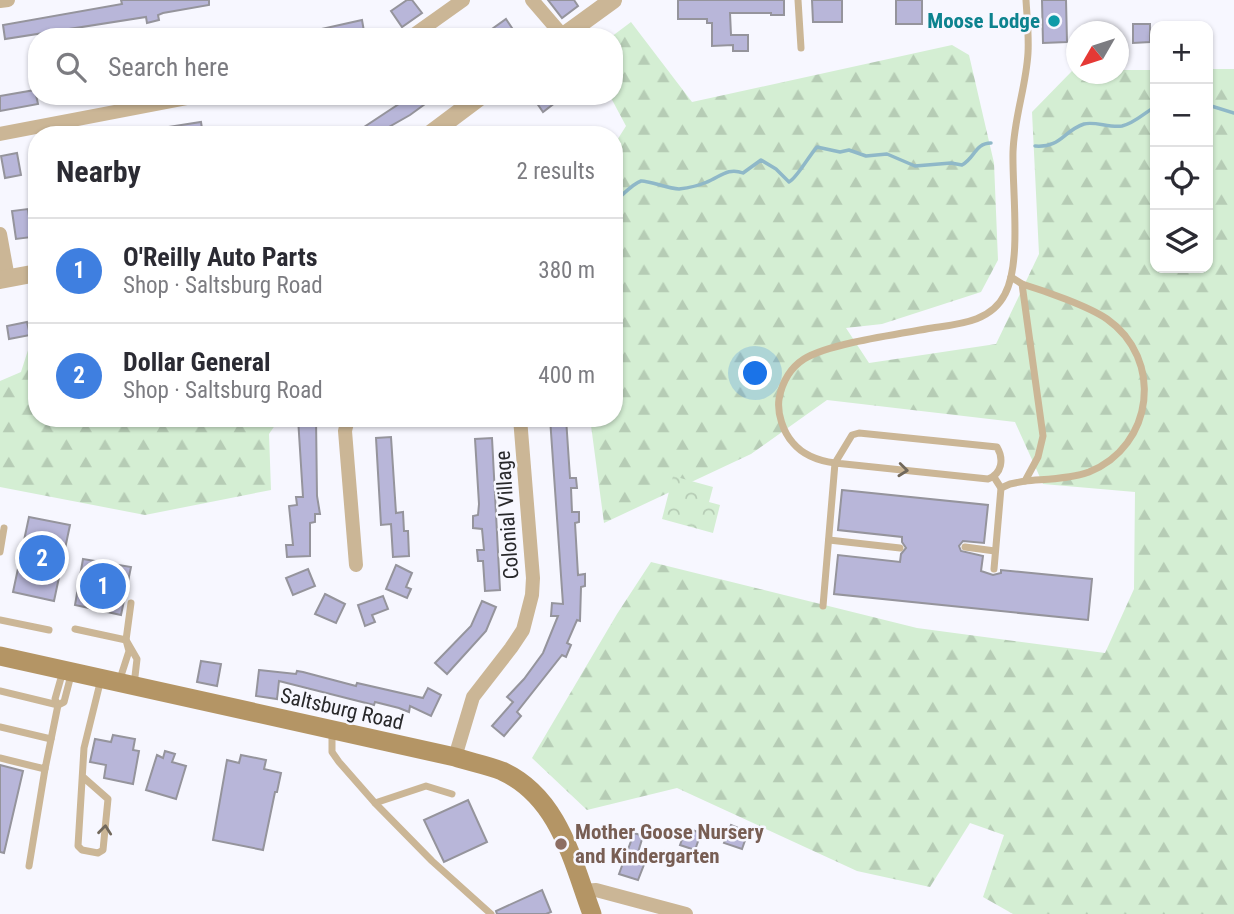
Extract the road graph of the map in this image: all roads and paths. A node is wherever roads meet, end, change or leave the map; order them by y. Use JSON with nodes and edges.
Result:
{"nodes":[{"id":1,"x":8,"y":0,"type":"edge"},
{"id":2,"x":463,"y":0,"type":"edge"},
{"id":3,"x":532,"y":0,"type":"edge"},
{"id":4,"x":613,"y":0,"type":"edge"},
{"id":5,"x":798,"y":0,"type":"edge"},
{"id":6,"x":1026,"y":0,"type":"edge"},
{"id":7,"x":0,"y":1,"type":"edge"},
{"id":8,"x":424,"y":28,"type":"edge"},
{"id":9,"x":556,"y":28,"type":"edge"},
{"id":10,"x":574,"y":28,"type":"edge"},
{"id":11,"x":801,"y":48,"type":"dead end"},
{"id":12,"x":151,"y":105,"type":"edge"},
{"id":13,"x":469,"y":105,"type":"edge"},
{"id":14,"x":42,"y":126,"type":"edge"},
{"id":15,"x":441,"y":126,"type":"edge"},
{"id":16,"x":28,"y":129,"type":"edge"},
{"id":17,"x":0,"y":134,"type":"edge"},
{"id":18,"x":0,"y":234,"type":"edge"},
{"id":19,"x":28,"y":275,"type":"edge"},
{"id":20,"x":1011,"y":277,"type":"junction"},
{"id":21,"x":4,"y":279,"type":"edge"},
{"id":22,"x":1022,"y":284,"type":"junction"},
{"id":23,"x":346,"y":427,"type":"edge"},
{"id":24,"x":521,"y":427,"type":"edge"},
{"id":25,"x":835,"y":463,"type":"junction"},
{"id":26,"x":994,"y":477,"type":"junction"},
{"id":27,"x":1025,"y":481,"type":"junction"},
{"id":28,"x":1001,"y":488,"type":"junction"},
{"id":29,"x":4,"y":528,"type":"dead end"},
{"id":30,"x":829,"y":540,"type":"junction"},
{"id":31,"x":965,"y":547,"type":"dead end"},
{"id":32,"x":900,"y":548,"type":"dead end"},
{"id":33,"x":995,"y":551,"type":"junction"},
{"id":34,"x":0,"y":552,"type":"edge"},
{"id":35,"x":356,"y":565,"type":"dead end"},
{"id":36,"x":994,"y":569,"type":"dead end"},
{"id":37,"x":131,"y":603,"type":"dead end"},
{"id":38,"x":823,"y":606,"type":"dead end"},
{"id":39,"x":0,"y":620,"type":"edge"},
{"id":40,"x":49,"y":629,"type":"dead end"},
{"id":41,"x":75,"y":629,"type":"dead end"},
{"id":42,"x":126,"y":639,"type":"junction"},
{"id":43,"x":0,"y":656,"type":"edge"},
{"id":44,"x":67,"y":672,"type":"junction"},
{"id":45,"x":118,"y":682,"type":"junction"},
{"id":46,"x":0,"y":691,"type":"edge"},
{"id":47,"x":58,"y":705,"type":"junction"},
{"id":48,"x":0,"y":727,"type":"edge"},
{"id":49,"x":332,"y":730,"type":"junction"},
{"id":50,"x":51,"y":739,"type":"junction"},
{"id":51,"x":454,"y":757,"type":"junction"},
{"id":52,"x":0,"y":758,"type":"edge"},
{"id":53,"x":45,"y":769,"type":"junction"},
{"id":54,"x":83,"y":777,"type":"junction"},
{"id":55,"x":452,"y":794,"type":"dead end"},
{"id":56,"x":375,"y":803,"type":"junction"},
{"id":57,"x":29,"y":866,"type":"dead end"},
{"id":58,"x":584,"y":891,"type":"junction"},
{"id":59,"x":491,"y":914,"type":"edge"},
{"id":60,"x":592,"y":914,"type":"edge"},
{"id":61,"x":686,"y":914,"type":"edge"}],
"edges":[{"from":1,"to":7,"type":"street"},
{"from":2,"to":8,"type":"street"},
{"from":3,"to":9,"type":"street"},
{"from":4,"to":10,"type":"street"},
{"from":5,"to":11,"type":"lane"},
{"from":6,"to":20,"type":"lane"},
{"from":12,"to":14,"type":"street"},
{"from":13,"to":15,"type":"street"},
{"from":16,"to":17,"type":"street"},
{"from":18,"to":21,"type":"street"},
{"from":19,"to":21,"type":"street"},
{"from":20,"to":22,"type":"lane"},
{"from":20,"to":25,"type":"lane"},
{"from":22,"to":27,"type":"lane"},
{"from":22,"to":27,"type":"lane"},
{"from":23,"to":35,"type":"street"},
{"from":24,"to":51,"type":"street","name":"Colonial Village"},
{"from":25,"to":26,"type":"lane","one_way":true},
{"from":25,"to":26,"type":"lane"},
{"from":25,"to":30,"type":"lane"},
{"from":26,"to":28,"type":"lane"},
{"from":27,"to":28,"type":"lane"},
{"from":28,"to":33,"type":"lane"},
{"from":29,"to":34,"type":"lane"},
{"from":30,"to":32,"type":"lane"},
{"from":30,"to":38,"type":"lane"},
{"from":31,"to":33,"type":"lane"},
{"from":33,"to":36,"type":"lane"},
{"from":37,"to":42,"type":"lane"},
{"from":39,"to":40,"type":"lane"},
{"from":41,"to":42,"type":"lane"},
{"from":42,"to":45,"type":"lane"},
{"from":42,"to":45,"type":"lane"},
{"from":43,"to":44,"type":"main road","name":"Saltsburg Road"},
{"from":44,"to":45,"type":"main road","name":"Saltsburg Road"},
{"from":44,"to":47,"type":"lane"},
{"from":45,"to":49,"type":"main road","name":"Saltsburg Road"},
{"from":45,"to":54,"type":"lane"},
{"from":46,"to":47,"type":"lane"},
{"from":47,"to":50,"type":"lane"},
{"from":48,"to":50,"type":"lane"},
{"from":49,"to":51,"type":"main road","name":"Saltsburg Road"},
{"from":49,"to":56,"type":"lane"},
{"from":50,"to":53,"type":"lane"},
{"from":51,"to":58,"type":"main road","name":"Saltsburg Road"},
{"from":52,"to":53,"type":"lane"},
{"from":53,"to":57,"type":"lane"},
{"from":54,"to":54,"type":"lane","one_way":true},
{"from":55,"to":56,"type":"lane"},
{"from":56,"to":59,"type":"lane"},
{"from":58,"to":60,"type":"main road","name":"Saltsburg Road"},
{"from":58,"to":61,"type":"street"}]}
